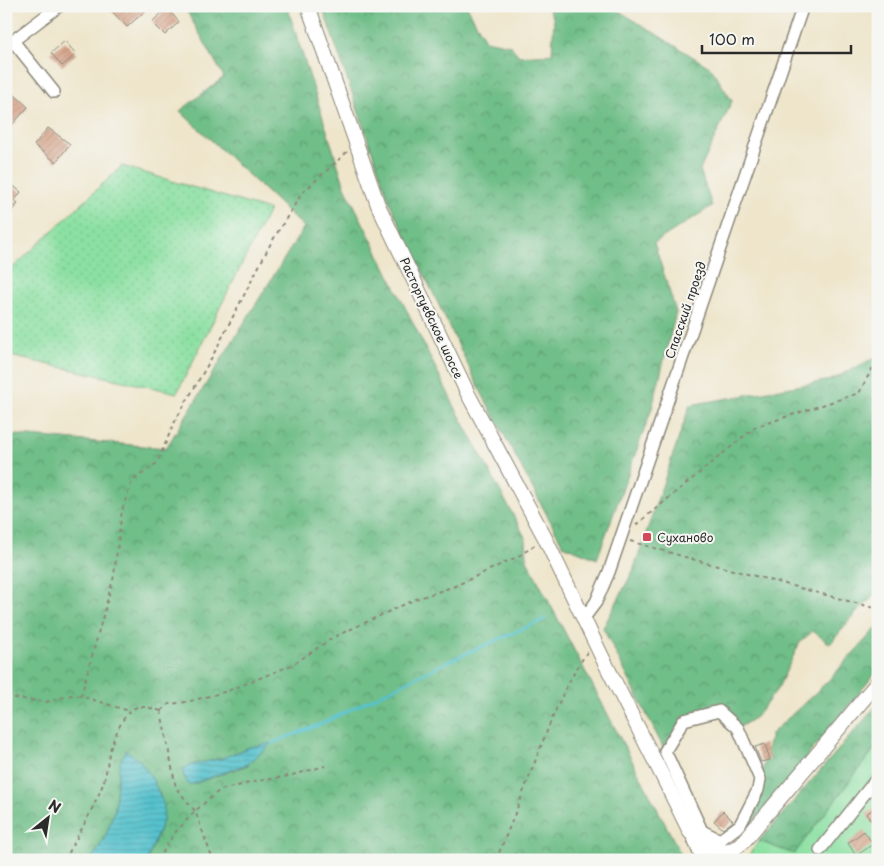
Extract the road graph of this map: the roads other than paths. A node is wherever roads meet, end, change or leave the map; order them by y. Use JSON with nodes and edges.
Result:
{"nodes":[{"id":1,"x":59,"y":6,"type":"edge"},
{"id":2,"x":308,"y":6,"type":"edge"},
{"id":3,"x":803,"y":6,"type":"edge"},
{"id":4,"x":10,"y":44,"type":"edge"},
{"id":5,"x":54,"y":92,"type":"dead end"},
{"id":6,"x":584,"y":618,"type":"junction"},
{"id":7,"x":878,"y":682,"type":"edge"},
{"id":8,"x":878,"y":777,"type":"edge"},
{"id":9,"x":690,"y":832,"type":"junction"},
{"id":10,"x":720,"y":840,"type":"joint"},
{"id":11,"x":820,"y":850,"type":"dead end"},
{"id":12,"x":702,"y":860,"type":"edge"}],
"edges":[{"from":1,"to":4,"type":"street"},
{"from":2,"to":6,"type":"main road","name":"Расторгуевское шоссе"},
{"from":3,"to":6,"type":"street","name":"Спасский проезд"},
{"from":4,"to":5,"type":"street"},
{"from":6,"to":9,"type":"main road","name":"Расторгуевское шоссе"},
{"from":7,"to":9,"type":"main road"},
{"from":8,"to":11,"type":"street"},
{"from":9,"to":12,"type":"street"},
{"from":10,"to":10,"type":"street"}]}
